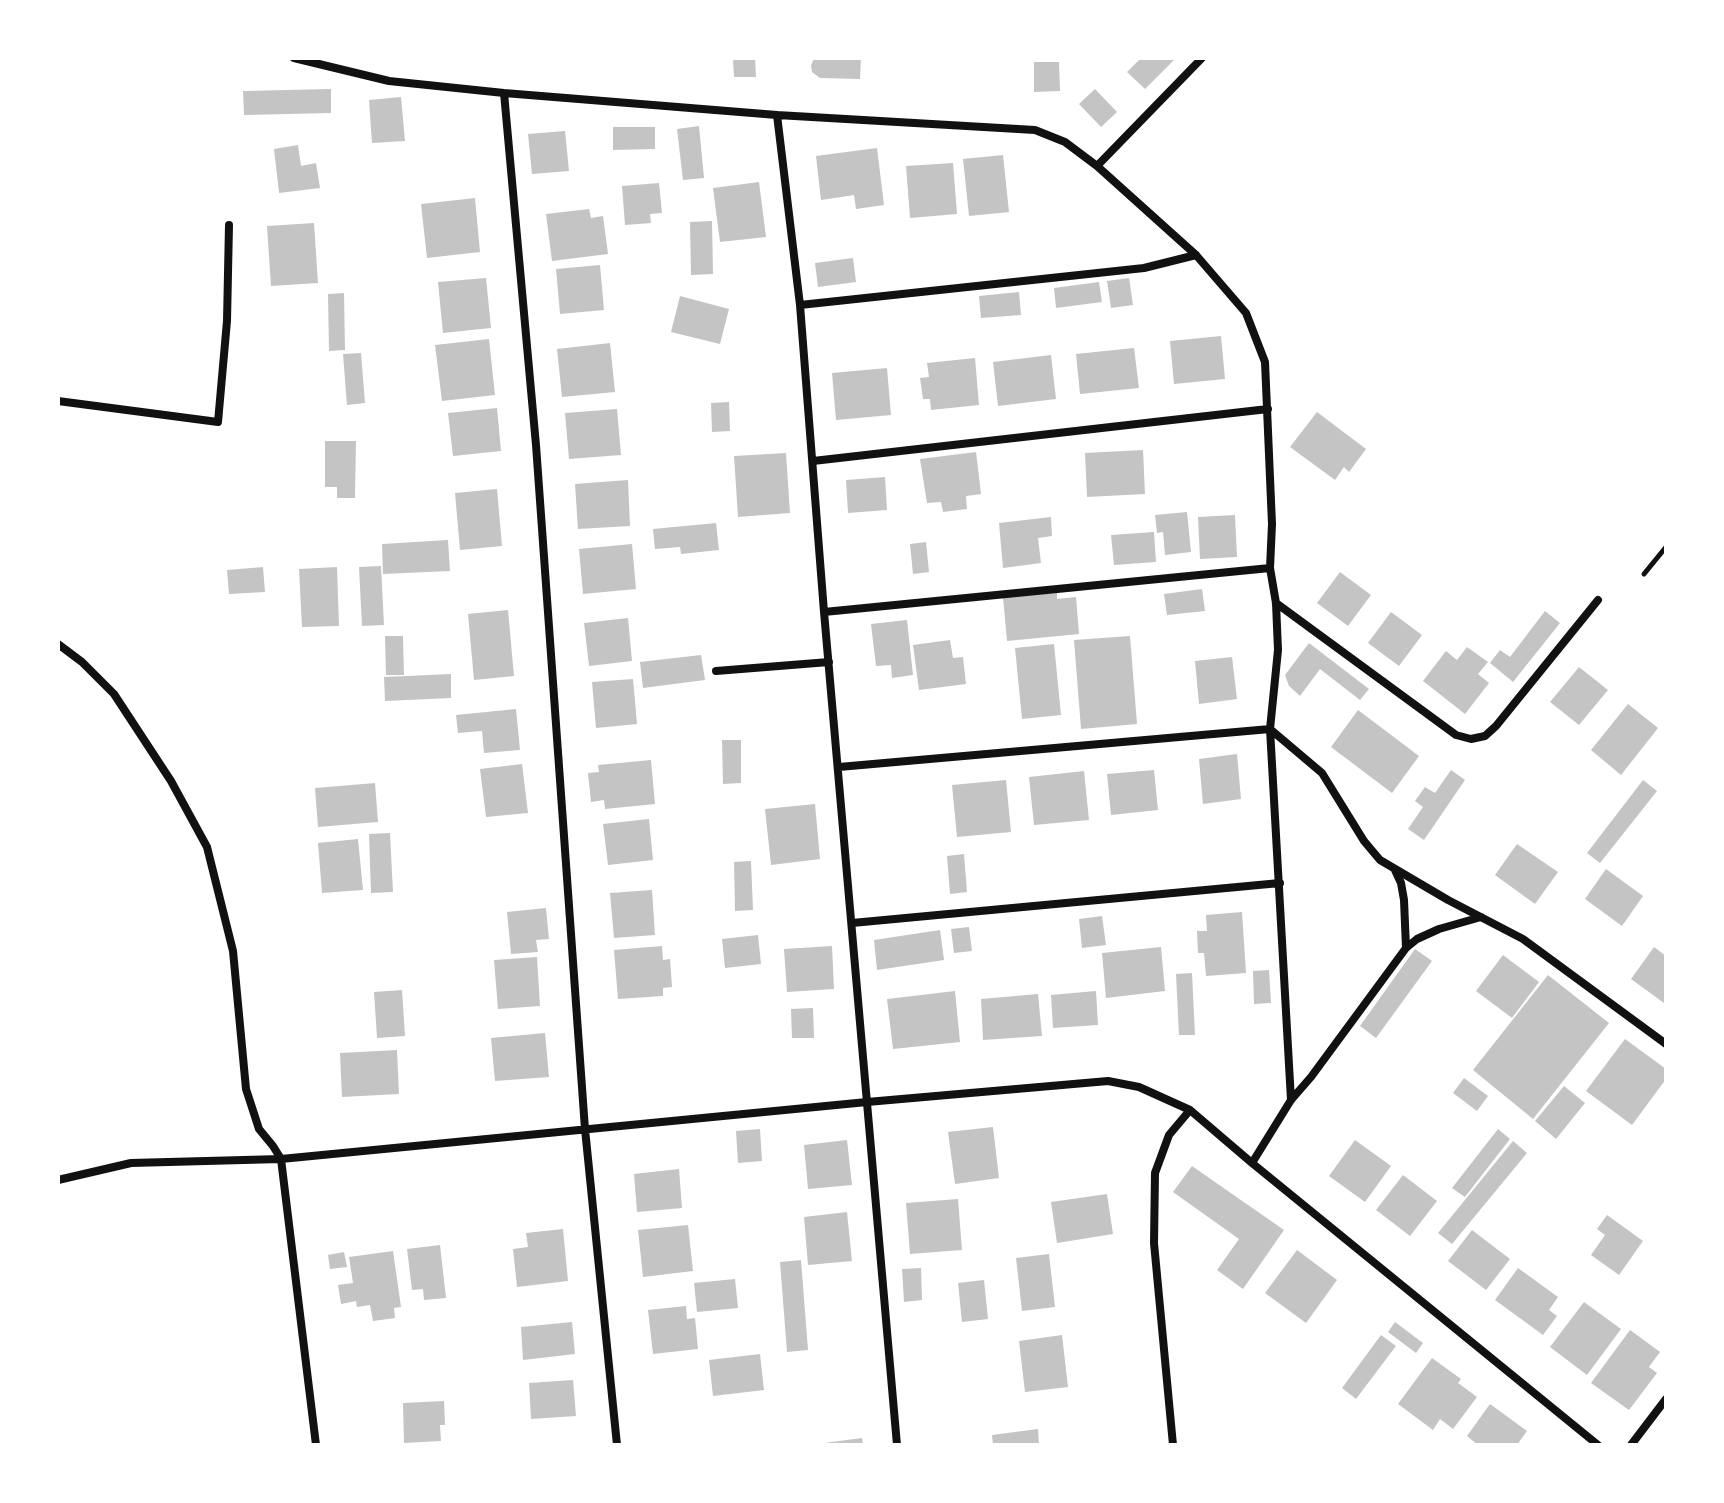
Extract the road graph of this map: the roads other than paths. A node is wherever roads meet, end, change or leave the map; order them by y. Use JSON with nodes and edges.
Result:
{"nodes":[{"id":1,"x":294,"y":58,"type":"edge"},
{"id":2,"x":1202,"y":58,"type":"edge"},
{"id":3,"x":504,"y":93,"type":"junction"},
{"id":4,"x":777,"y":115,"type":"junction"},
{"id":5,"x":1097,"y":166,"type":"junction"},
{"id":6,"x":229,"y":225,"type":"dead end"},
{"id":7,"x":1196,"y":255,"type":"junction"},
{"id":8,"x":800,"y":305,"type":"junction"},
{"id":9,"x":58,"y":401,"type":"edge"},
{"id":10,"x":1268,"y":409,"type":"junction"},
{"id":11,"x":813,"y":461,"type":"junction"},
{"id":12,"x":1270,"y":568,"type":"junction"},
{"id":13,"x":1598,"y":600,"type":"dead end"},
{"id":14,"x":1276,"y":603,"type":"junction"},
{"id":15,"x":824,"y":612,"type":"junction"},
{"id":16,"x":58,"y":644,"type":"edge"},
{"id":17,"x":829,"y":662,"type":"junction"},
{"id":18,"x":716,"y":671,"type":"dead end"},
{"id":19,"x":1270,"y":729,"type":"junction"},
{"id":20,"x":839,"y":767,"type":"junction"},
{"id":21,"x":1395,"y":869,"type":"junction"},
{"id":22,"x":1280,"y":883,"type":"junction"},
{"id":23,"x":1482,"y":917,"type":"junction"},
{"id":24,"x":852,"y":923,"type":"junction"},
{"id":25,"x":1406,"y":948,"type":"junction"},
{"id":26,"x":1666,"y":1044,"type":"edge"},
{"id":27,"x":1291,"y":1100,"type":"junction"},
{"id":28,"x":867,"y":1102,"type":"junction"},
{"id":29,"x":1190,"y":1110,"type":"junction"},
{"id":30,"x":585,"y":1129,"type":"junction"},
{"id":31,"x":281,"y":1159,"type":"junction"},
{"id":32,"x":1252,"y":1163,"type":"junction"},
{"id":33,"x":58,"y":1180,"type":"edge"},
{"id":34,"x":1666,"y":1399,"type":"edge"},
{"id":35,"x":316,"y":1445,"type":"edge"},
{"id":36,"x":617,"y":1445,"type":"edge"},
{"id":37,"x":897,"y":1445,"type":"edge"},
{"id":38,"x":1173,"y":1445,"type":"edge"},
{"id":39,"x":1598,"y":1445,"type":"edge"},
{"id":40,"x":1631,"y":1445,"type":"edge"}],
"edges":[{"from":1,"to":3,"type":"street"},
{"from":2,"to":5,"type":"street"},
{"from":3,"to":4,"type":"street"},
{"from":3,"to":30,"type":"street"},
{"from":4,"to":5,"type":"street"},
{"from":4,"to":8,"type":"street"},
{"from":5,"to":7,"type":"street"},
{"from":6,"to":9,"type":"street"},
{"from":7,"to":8,"type":"street"},
{"from":7,"to":10,"type":"street"},
{"from":8,"to":11,"type":"street"},
{"from":10,"to":11,"type":"street"},
{"from":10,"to":12,"type":"street"},
{"from":11,"to":15,"type":"street"},
{"from":12,"to":14,"type":"street"},
{"from":12,"to":15,"type":"street"},
{"from":13,"to":14,"type":"street"},
{"from":14,"to":19,"type":"street"},
{"from":15,"to":17,"type":"street"},
{"from":16,"to":31,"type":"street"},
{"from":17,"to":18,"type":"street"},
{"from":17,"to":20,"type":"street"},
{"from":19,"to":20,"type":"street"},
{"from":19,"to":21,"type":"street"},
{"from":19,"to":22,"type":"street"},
{"from":20,"to":24,"type":"street"},
{"from":21,"to":23,"type":"street"},
{"from":21,"to":25,"type":"street"},
{"from":22,"to":24,"type":"street"},
{"from":22,"to":27,"type":"street"},
{"from":23,"to":25,"type":"street"},
{"from":23,"to":26,"type":"street"},
{"from":24,"to":28,"type":"street"},
{"from":25,"to":27,"type":"street"},
{"from":27,"to":32,"type":"street"},
{"from":28,"to":29,"type":"street"},
{"from":28,"to":30,"type":"street"},
{"from":28,"to":37,"type":"street"},
{"from":29,"to":32,"type":"street"},
{"from":29,"to":38,"type":"street"},
{"from":30,"to":31,"type":"street"},
{"from":30,"to":36,"type":"street"},
{"from":31,"to":33,"type":"street"},
{"from":31,"to":35,"type":"street"},
{"from":32,"to":39,"type":"street"},
{"from":34,"to":40,"type":"street"}]}
